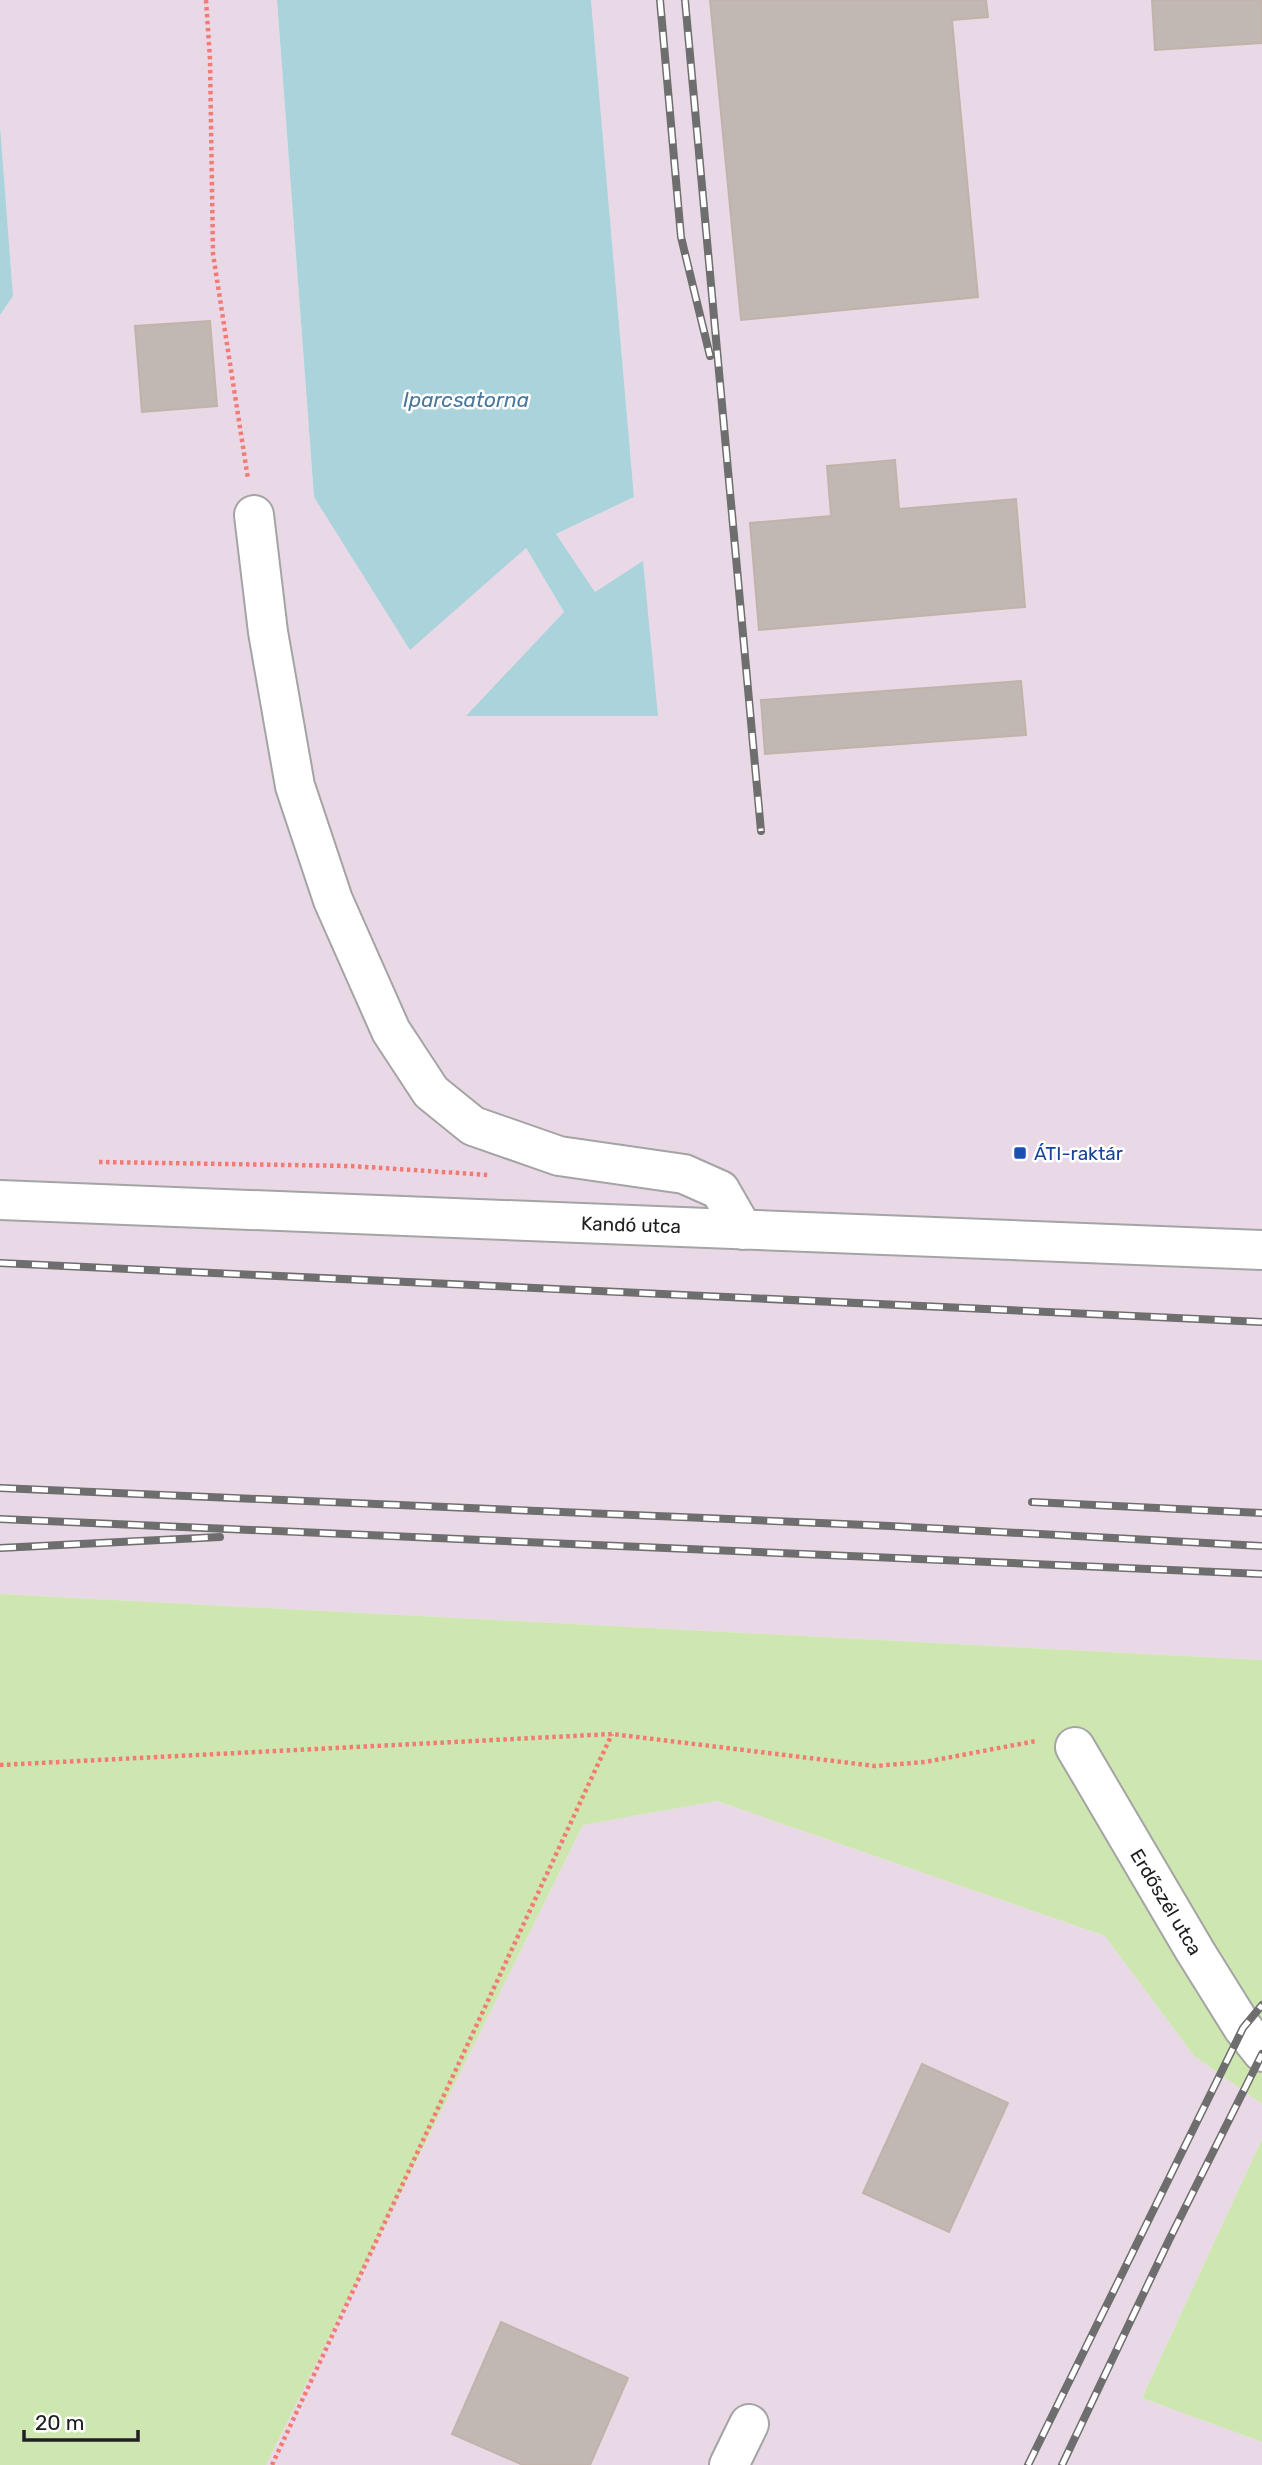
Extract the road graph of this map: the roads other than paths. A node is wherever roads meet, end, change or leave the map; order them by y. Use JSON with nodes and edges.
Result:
{"nodes":[{"id":1,"x":254,"y":515,"type":"road end"},
{"id":2,"x":0,"y":1200,"type":"edge"},
{"id":3,"x":743,"y":1230,"type":"junction"},
{"id":4,"x":1262,"y":1250,"type":"edge"},
{"id":5,"x":1075,"y":1747,"type":"road end"},
{"id":6,"x":1262,"y":2052,"type":"edge"},
{"id":7,"x":749,"y":2424,"type":"dead end"},
{"id":8,"x":729,"y":2465,"type":"edge"}],
"edges":[{"from":1,"to":3,"type":"street"},
{"from":2,"to":3,"type":"street","name":"Kandó utca"},
{"from":3,"to":4,"type":"street","name":"Kandó utca"},
{"from":5,"to":6,"type":"street","name":"Erdőszél utca"},
{"from":7,"to":8,"type":"street"}]}
